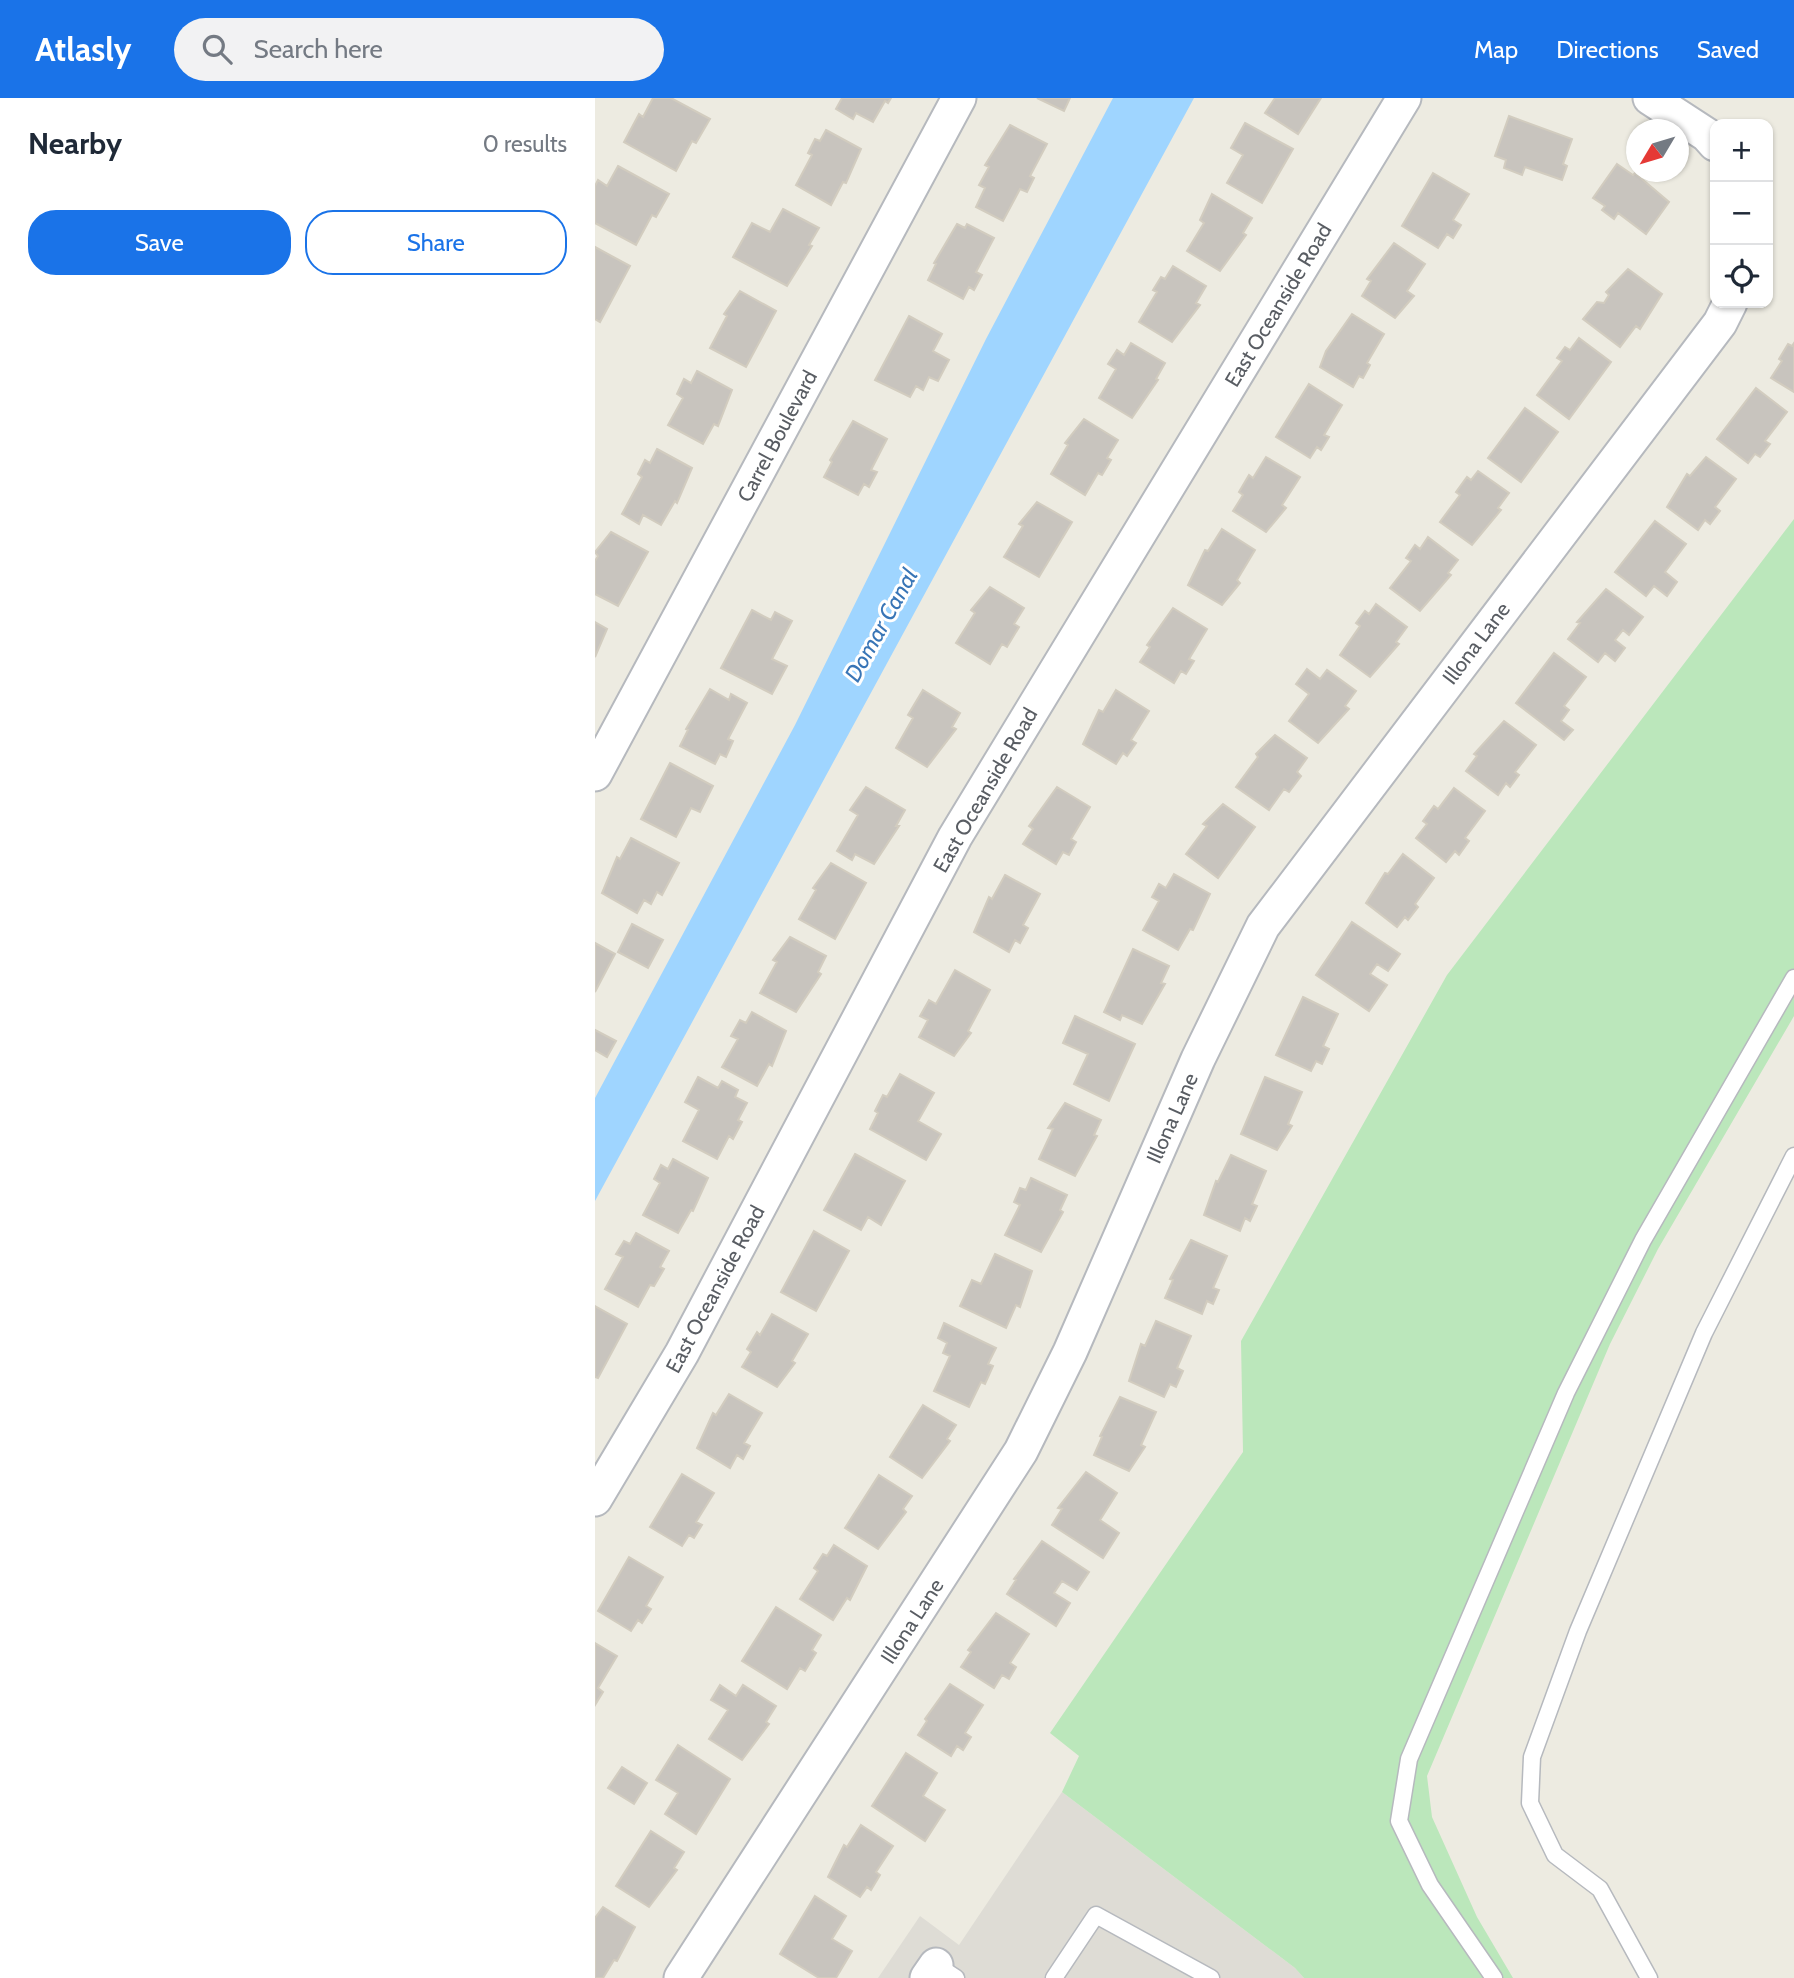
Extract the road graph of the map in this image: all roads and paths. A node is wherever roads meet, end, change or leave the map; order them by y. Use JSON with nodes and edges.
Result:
{"nodes":[{"id":1,"x":959,"y":98,"type":"edge"},
{"id":2,"x":1404,"y":98,"type":"edge"},
{"id":3,"x":1663,"y":106,"type":"edge"},
{"id":4,"x":1710,"y":140,"type":"edge"},
{"id":5,"x":1728,"y":308,"type":"edge"},
{"id":6,"x":596,"y":772,"type":"edge"},
{"id":7,"x":1794,"y":978,"type":"edge"},
{"id":8,"x":1794,"y":1156,"type":"edge"},
{"id":9,"x":595,"y":1499,"type":"edge"},
{"id":10,"x":681,"y":1978,"type":"edge"},
{"id":11,"x":1054,"y":1978,"type":"edge"},
{"id":12,"x":1211,"y":1978,"type":"edge"},
{"id":13,"x":1494,"y":1978,"type":"edge"},
{"id":14,"x":1649,"y":1978,"type":"edge"}],
"edges":[{"from":1,"to":6,"type":"street","name":"Carrel Boulevard"},
{"from":2,"to":9,"type":"street","name":"East Oceanside Road"},
{"from":3,"to":4,"type":"street"},
{"from":5,"to":10,"type":"street","name":"Illona Lane"},
{"from":7,"to":13,"type":"lane"},
{"from":8,"to":14,"type":"lane"},
{"from":11,"to":12,"type":"lane"}]}
